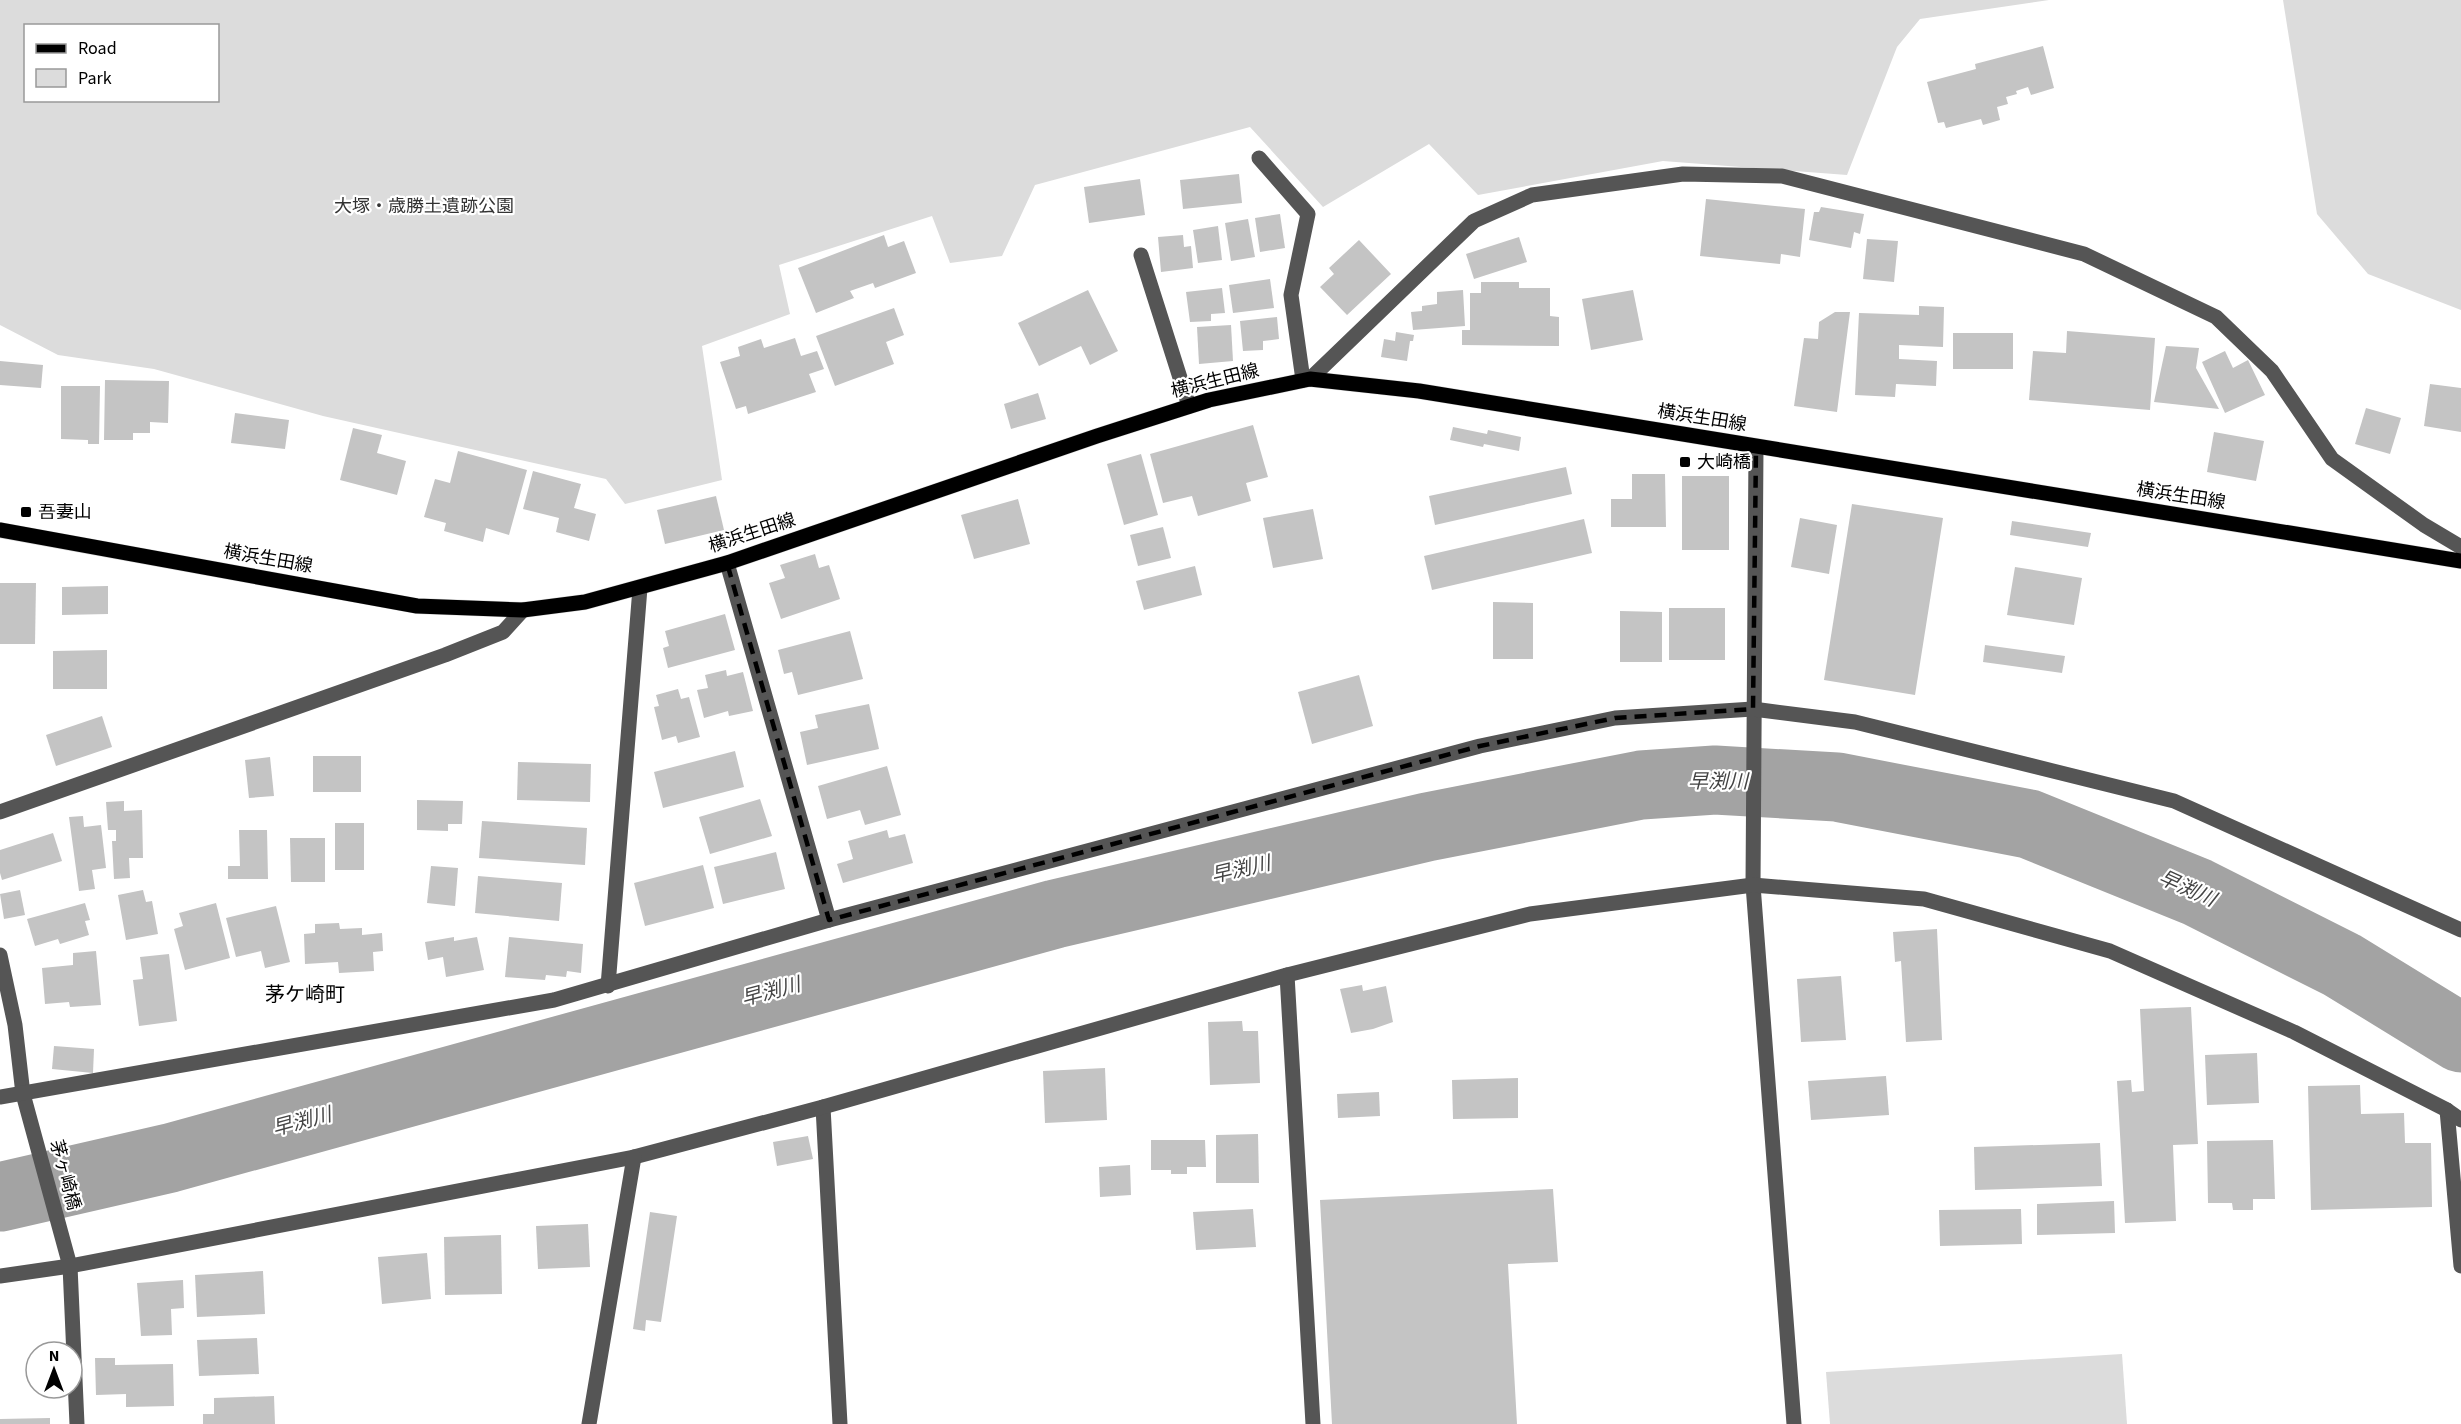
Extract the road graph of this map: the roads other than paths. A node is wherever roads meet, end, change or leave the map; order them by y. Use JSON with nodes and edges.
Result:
{"nodes":[{"id":1,"x":1259,"y":158,"type":"dead end"},
{"id":2,"x":1141,"y":255,"type":"dead end"},
{"id":3,"x":1307,"y":380,"type":"junction"},
{"id":4,"x":1189,"y":406,"type":"junction"},
{"id":5,"x":1756,"y":447,"type":"junction"},
{"id":6,"x":0,"y":530,"type":"edge"},
{"id":7,"x":2461,"y":547,"type":"edge"},
{"id":8,"x":2461,"y":561,"type":"edge"},
{"id":9,"x":727,"y":563,"type":"junction"},
{"id":10,"x":640,"y":588,"type":"junction"},
{"id":11,"x":523,"y":610,"type":"junction"},
{"id":12,"x":1753,"y":716,"type":"junction"},
{"id":13,"x":0,"y":812,"type":"edge"},
{"id":14,"x":1753,"y":879,"type":"junction"},
{"id":15,"x":829,"y":920,"type":"junction"},
{"id":16,"x":2461,"y":930,"type":"edge"},
{"id":17,"x":0,"y":955,"type":"edge"},
{"id":18,"x":1287,"y":975,"type":"junction"},
{"id":19,"x":608,"y":986,"type":"junction"},
{"id":20,"x":23,"y":1094,"type":"junction"},
{"id":21,"x":0,"y":1097,"type":"edge"},
{"id":22,"x":823,"y":1107,"type":"junction"},
{"id":23,"x":2447,"y":1110,"type":"junction"},
{"id":24,"x":2461,"y":1120,"type":"edge"},
{"id":25,"x":634,"y":1157,"type":"junction"},
{"id":26,"x":70,"y":1266,"type":"junction"},
{"id":27,"x":2461,"y":1266,"type":"edge"},
{"id":28,"x":0,"y":1276,"type":"edge"},
{"id":29,"x":77,"y":1424,"type":"edge"},
{"id":30,"x":589,"y":1424,"type":"edge"},
{"id":31,"x":840,"y":1424,"type":"edge"},
{"id":32,"x":1313,"y":1424,"type":"edge"},
{"id":33,"x":1794,"y":1424,"type":"edge"}],
"edges":[{"from":1,"to":3,"type":"street"},
{"from":2,"to":4,"type":"street"},
{"from":3,"to":4,"type":"main road","name":"横浜生田線"},
{"from":3,"to":5,"type":"main road","name":"横浜生田線"},
{"from":3,"to":7,"type":"street"},
{"from":4,"to":9,"type":"main road","name":"横浜生田線"},
{"from":5,"to":8,"type":"main road","name":"横浜生田線"},
{"from":5,"to":12,"type":"street"},
{"from":6,"to":11,"type":"main road","name":"横浜生田線"},
{"from":9,"to":10,"type":"main road","name":"横浜生田線"},
{"from":9,"to":15,"type":"street"},
{"from":10,"to":11,"type":"main road","name":"横浜生田線"},
{"from":10,"to":19,"type":"street"},
{"from":11,"to":13,"type":"street"},
{"from":12,"to":14,"type":"street"},
{"from":12,"to":15,"type":"street"},
{"from":12,"to":16,"type":"street"},
{"from":14,"to":18,"type":"street"},
{"from":14,"to":23,"type":"street"},
{"from":14,"to":33,"type":"street"},
{"from":15,"to":19,"type":"street"},
{"from":17,"to":20,"type":"street","name":"茅ヶ崎橋"},
{"from":18,"to":22,"type":"street"},
{"from":18,"to":32,"type":"street"},
{"from":19,"to":20,"type":"street"},
{"from":20,"to":21,"type":"street"},
{"from":20,"to":26,"type":"street","name":"茅ヶ崎橋"},
{"from":22,"to":25,"type":"street"},
{"from":22,"to":31,"type":"street"},
{"from":23,"to":24,"type":"street"},
{"from":23,"to":27,"type":"street"},
{"from":25,"to":26,"type":"street"},
{"from":25,"to":30,"type":"street"},
{"from":26,"to":28,"type":"street"},
{"from":26,"to":29,"type":"street","name":"茅ヶ崎橋"}]}
